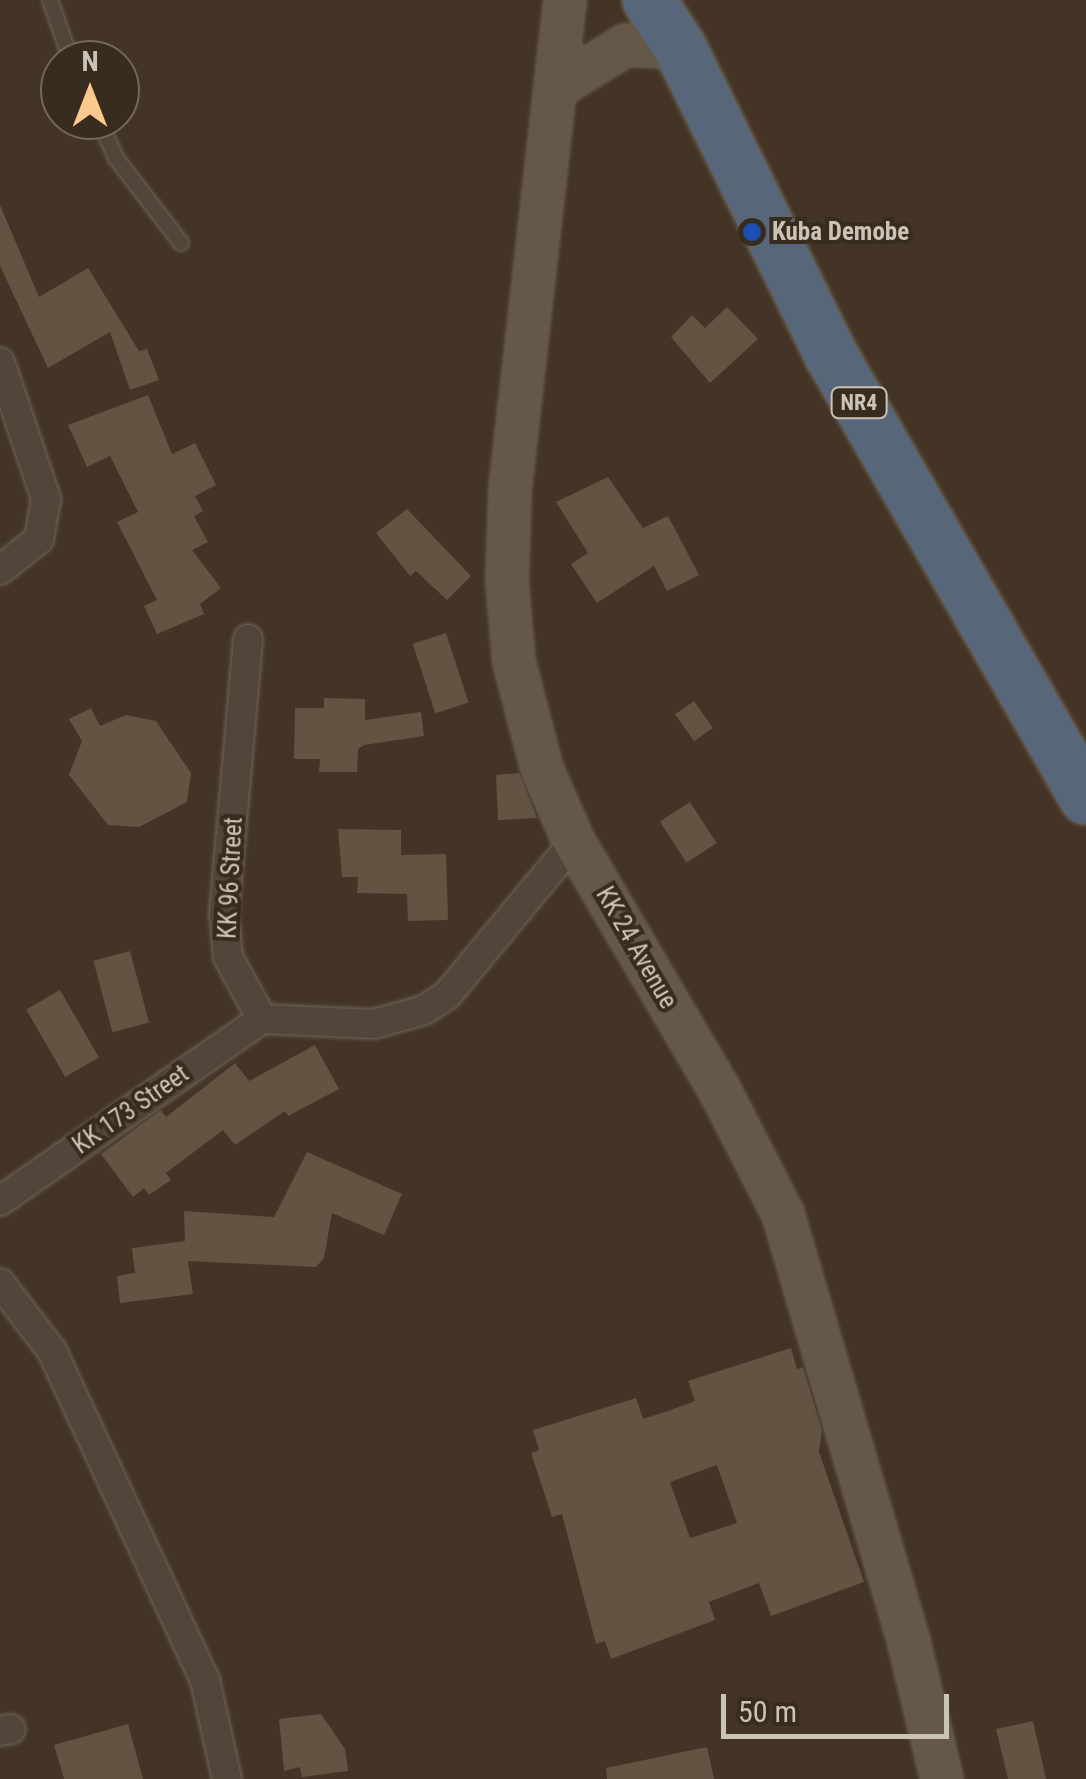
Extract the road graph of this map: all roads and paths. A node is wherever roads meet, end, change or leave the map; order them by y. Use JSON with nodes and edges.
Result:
{"nodes":[{"id":1,"x":50,"y":0,"type":"edge"},
{"id":2,"x":566,"y":0,"type":"edge"},
{"id":3,"x":649,"y":0,"type":"edge"},
{"id":4,"x":64,"y":40,"type":"edge"},
{"id":5,"x":680,"y":48,"type":"junction"},
{"id":6,"x":556,"y":88,"type":"junction"},
{"id":7,"x":107,"y":140,"type":"edge"},
{"id":8,"x":182,"y":243,"type":"dead end"},
{"id":9,"x":0,"y":362,"type":"edge"},
{"id":10,"x":0,"y":570,"type":"edge"},
{"id":11,"x":248,"y":639,"type":"dead end"},
{"id":12,"x":1086,"y":798,"type":"edge"},
{"id":13,"x":574,"y":842,"type":"junction"},
{"id":14,"x":262,"y":1019,"type":"junction"},
{"id":15,"x":0,"y":1201,"type":"edge"},
{"id":16,"x":0,"y":1283,"type":"edge"},
{"id":17,"x":227,"y":1779,"type":"edge"},
{"id":18,"x":942,"y":1779,"type":"edge"}],
"edges":[{"from":1,"to":4,"type":"lane"},
{"from":2,"to":6,"type":"street","name":"KK 24 Avenue"},
{"from":3,"to":5,"type":"highway","number":"NR4"},
{"from":5,"to":6,"type":"street"},
{"from":5,"to":12,"type":"highway","number":"NR4"},
{"from":6,"to":13,"type":"street","name":"KK 24 Avenue"},
{"from":7,"to":8,"type":"lane"},
{"from":9,"to":10,"type":"street"},
{"from":11,"to":14,"type":"street","name":"KK 96 Street"},
{"from":13,"to":14,"type":"street"},
{"from":13,"to":18,"type":"street","name":"KK 24 Avenue"},
{"from":14,"to":15,"type":"street","name":"KK 173 Street"},
{"from":16,"to":17,"type":"street"}]}
